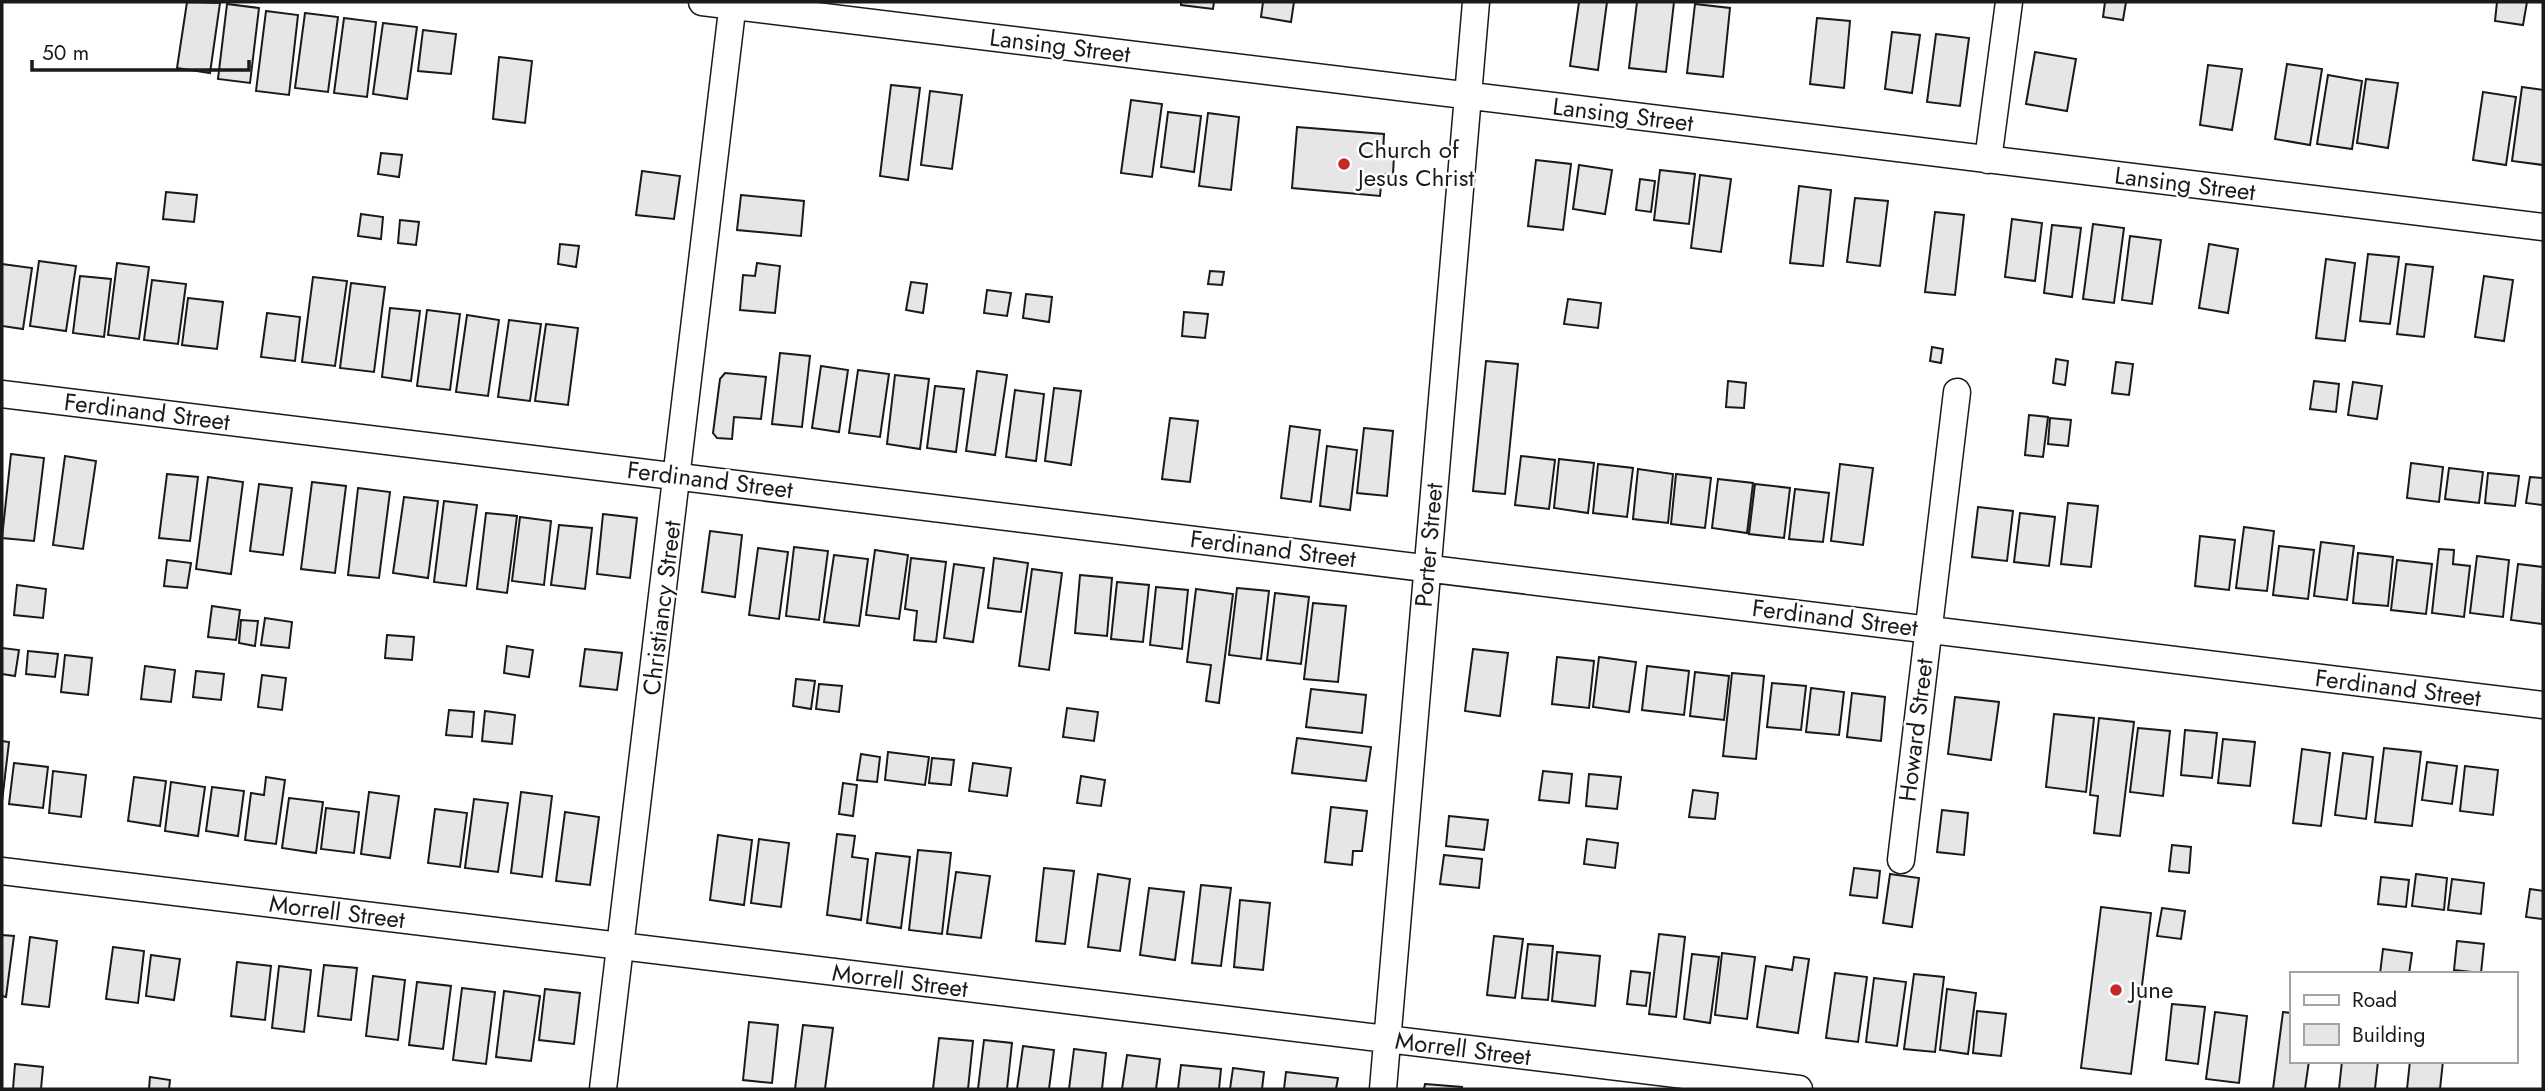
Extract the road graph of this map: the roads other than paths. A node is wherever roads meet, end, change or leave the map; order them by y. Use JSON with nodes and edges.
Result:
{"nodes":[{"id":1,"x":702,"y":2,"type":"edge"},
{"id":2,"x":1476,"y":2,"type":"edge"},
{"id":3,"x":2009,"y":2,"type":"edge"},
{"id":4,"x":733,"y":4,"type":"edge"},
{"id":5,"x":1467,"y":96,"type":"junction"},
{"id":6,"x":1988,"y":160,"type":"junction"},
{"id":7,"x":2543,"y":228,"type":"edge"},
{"id":8,"x":1957,"y":392,"type":"dead end"},
{"id":9,"x":2,"y":394,"type":"edge"},
{"id":10,"x":678,"y":476,"type":"junction"},
{"id":11,"x":1427,"y":567,"type":"junction"},
{"id":12,"x":1928,"y":630,"type":"junction"},
{"id":13,"x":2543,"y":705,"type":"edge"},
{"id":14,"x":1900,"y":860,"type":"dead end"},
{"id":15,"x":2,"y":872,"type":"edge"},
{"id":16,"x":621,"y":947,"type":"junction"},
{"id":17,"x":1387,"y":1040,"type":"junction"},
{"id":18,"x":603,"y":1089,"type":"edge"},
{"id":19,"x":1383,"y":1089,"type":"edge"},
{"id":20,"x":1799,"y":1089,"type":"edge"}],
"edges":[{"from":1,"to":4,"type":"street","name":"Lansing Street"},
{"from":2,"to":5,"type":"street","name":"Porter Street"},
{"from":3,"to":6,"type":"street"},
{"from":4,"to":5,"type":"street","name":"Lansing Street"},
{"from":4,"to":10,"type":"street","name":"Christiancy Street"},
{"from":5,"to":6,"type":"street","name":"Lansing Street"},
{"from":5,"to":11,"type":"street","name":"Porter Street"},
{"from":6,"to":7,"type":"street","name":"Lansing Street"},
{"from":8,"to":12,"type":"street","name":"Howard Street"},
{"from":9,"to":10,"type":"street","name":"Ferdinand Street"},
{"from":10,"to":11,"type":"street","name":"Ferdinand Street"},
{"from":10,"to":16,"type":"street","name":"Christiancy Street"},
{"from":11,"to":12,"type":"street","name":"Ferdinand Street"},
{"from":11,"to":17,"type":"street","name":"Porter Street"},
{"from":12,"to":13,"type":"street","name":"Ferdinand Street"},
{"from":12,"to":14,"type":"street","name":"Howard Street"},
{"from":15,"to":16,"type":"street","name":"Morrell Street"},
{"from":16,"to":17,"type":"street","name":"Morrell Street"},
{"from":16,"to":18,"type":"street","name":"Christiancy Street"},
{"from":17,"to":19,"type":"street","name":"Porter Street"},
{"from":17,"to":20,"type":"street","name":"Morrell Street"}]}
